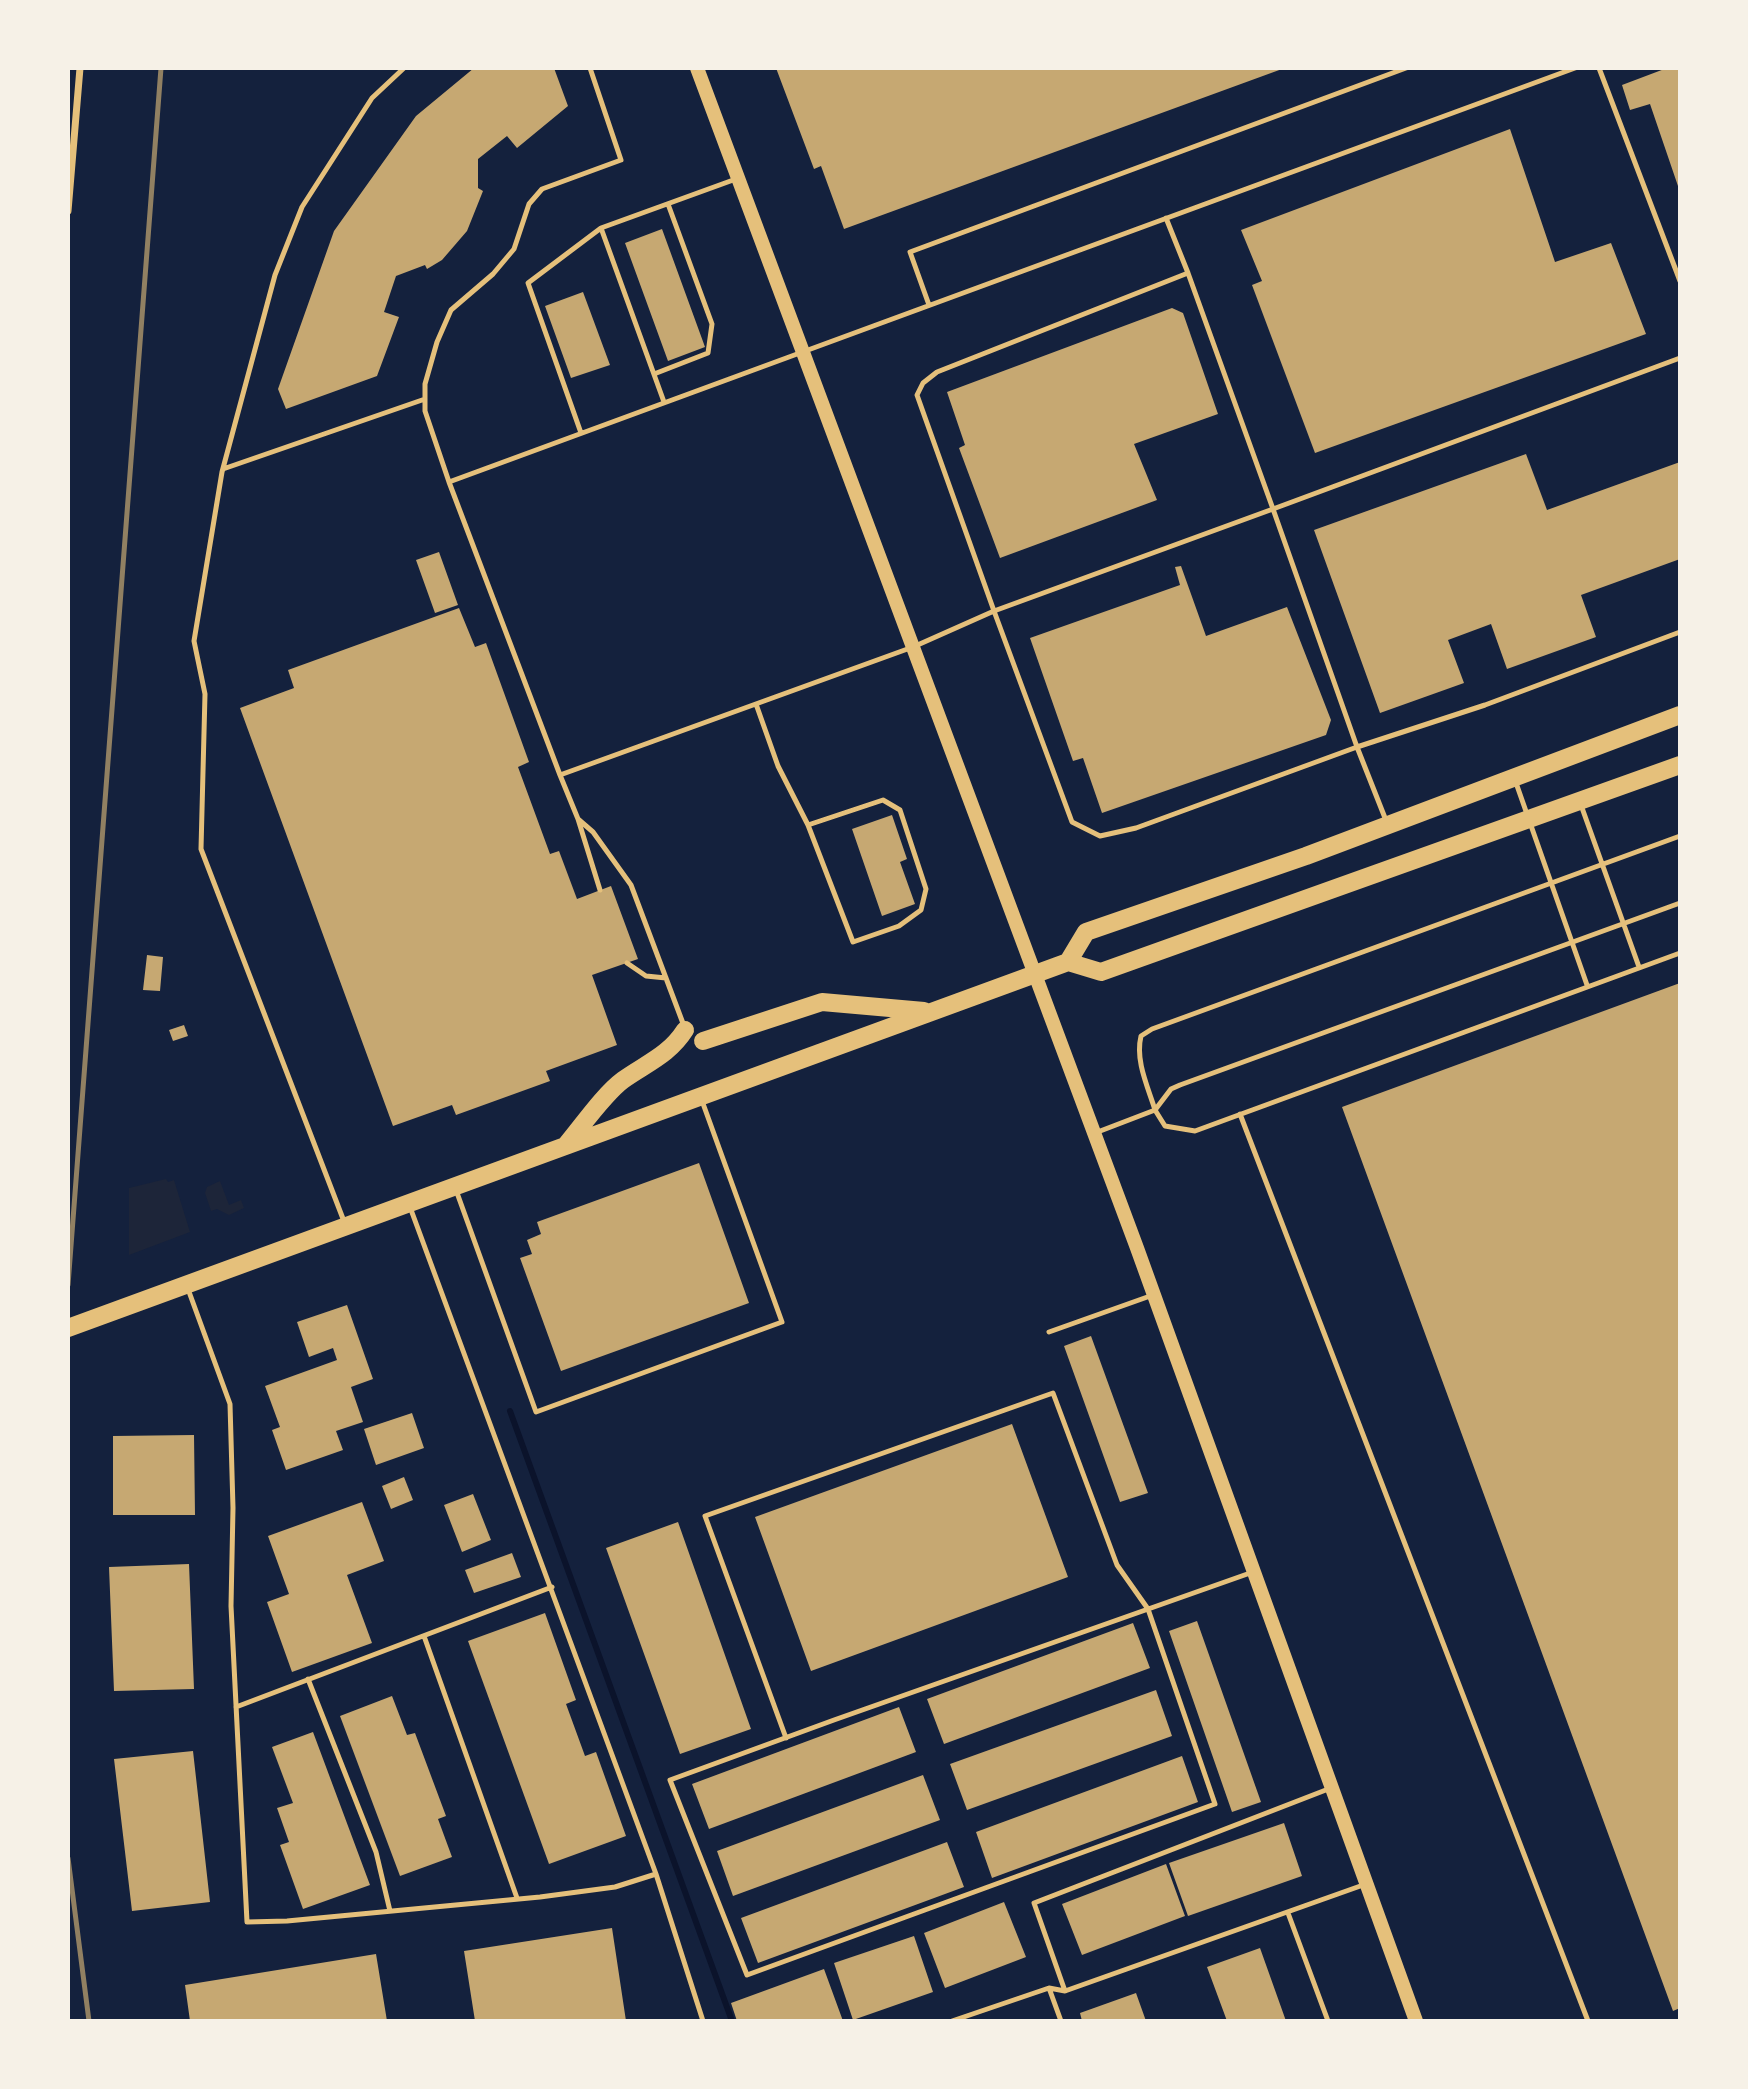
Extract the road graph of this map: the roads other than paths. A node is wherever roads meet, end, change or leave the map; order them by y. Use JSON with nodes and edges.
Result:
{"nodes":[{"id":1,"x":80,"y":68,"type":"edge"},
{"id":2,"x":404,"y":68,"type":"edge"},
{"id":3,"x":590,"y":68,"type":"edge"},
{"id":4,"x":697,"y":68,"type":"edge"},
{"id":5,"x":1406,"y":68,"type":"edge"},
{"id":6,"x":1575,"y":68,"type":"edge"},
{"id":7,"x":1599,"y":68,"type":"edge"},
{"id":8,"x":736,"y":178,"type":"junction"},
{"id":9,"x":668,"y":204,"type":"junction"},
{"id":10,"x":68,"y":211,"type":"edge"},
{"id":11,"x":1166,"y":218,"type":"junction"},
{"id":12,"x":601,"y":228,"type":"junction"},
{"id":13,"x":1188,"y":273,"type":"junction"},
{"id":14,"x":1680,"y":281,"type":"edge"},
{"id":15,"x":929,"y":305,"type":"junction"},
{"id":16,"x":801,"y":351,"type":"junction"},
{"id":17,"x":1680,"y":358,"type":"edge"},
{"id":18,"x":654,"y":373,"type":"junction"},
{"id":19,"x":425,"y":400,"type":"junction"},
{"id":20,"x":664,"y":402,"type":"junction"},
{"id":21,"x":581,"y":433,"type":"junction"},
{"id":22,"x":222,"y":470,"type":"junction"},
{"id":23,"x":449,"y":481,"type":"junction"},
{"id":24,"x":1273,"y":509,"type":"junction"},
{"id":25,"x":994,"y":611,"type":"junction"},
{"id":26,"x":1680,"y":632,"type":"edge"},
{"id":27,"x":913,"y":647,"type":"junction"},
{"id":28,"x":756,"y":704,"type":"junction"},
{"id":29,"x":1680,"y":715,"type":"edge"},
{"id":30,"x":1357,"y":747,"type":"junction"},
{"id":31,"x":1680,"y":765,"type":"edge"},
{"id":32,"x":560,"y":775,"type":"junction"},
{"id":33,"x":1514,"y":779,"type":"junction"},
{"id":34,"x":1579,"y":802,"type":"junction"},
{"id":35,"x":578,"y":819,"type":"junction"},
{"id":36,"x":1528,"y":820,"type":"junction"},
{"id":37,"x":808,"y":825,"type":"junction"},
{"id":38,"x":1387,"y":825,"type":"junction"},
{"id":39,"x":1680,"y":836,"type":"edge"},
{"id":40,"x":1600,"y":866,"type":"junction"},
{"id":41,"x":1549,"y":884,"type":"junction"},
{"id":42,"x":600,"y":890,"type":"dead end"},
{"id":43,"x":1680,"y":902,"type":"edge"},
{"id":44,"x":1623,"y":923,"type":"junction"},
{"id":45,"x":1571,"y":942,"type":"junction"},
{"id":46,"x":1680,"y":953,"type":"edge"},
{"id":47,"x":627,"y":962,"type":"dead end"},
{"id":48,"x":1068,"y":962,"type":"junction"},
{"id":49,"x":1639,"y":967,"type":"junction"},
{"id":50,"x":1035,"y":975,"type":"junction"},
{"id":51,"x":666,"y":978,"type":"junction"},
{"id":52,"x":1587,"y":985,"type":"junction"},
{"id":53,"x":931,"y":1012,"type":"junction"},
{"id":54,"x":685,"y":1030,"type":"joint"},
{"id":55,"x":703,"y":1041,"type":"dead end"},
{"id":56,"x":700,"y":1095,"type":"junction"},
{"id":57,"x":1155,"y":1110,"type":"junction"},
{"id":58,"x":1240,"y":1114,"type":"junction"},
{"id":59,"x":1094,"y":1133,"type":"junction"},
{"id":60,"x":564,"y":1146,"type":"junction"},
{"id":61,"x":455,"y":1187,"type":"junction"},
{"id":62,"x":409,"y":1204,"type":"junction"},
{"id":63,"x":346,"y":1227,"type":"junction"},
{"id":64,"x":187,"y":1285,"type":"junction"},
{"id":65,"x":1153,"y":1295,"type":"junction"},
{"id":66,"x":68,"y":1328,"type":"edge"},
{"id":67,"x":1049,"y":1332,"type":"dead end"},
{"id":68,"x":1253,"y":1572,"type":"junction"},
{"id":69,"x":552,"y":1587,"type":"junction"},
{"id":70,"x":1149,"y":1609,"type":"junction"},
{"id":71,"x":424,"y":1636,"type":"junction"},
{"id":72,"x":309,"y":1679,"type":"junction"},
{"id":73,"x":236,"y":1707,"type":"junction"},
{"id":74,"x":786,"y":1738,"type":"junction"},
{"id":75,"x":1331,"y":1788,"type":"junction"},
{"id":76,"x":656,"y":1874,"type":"junction"},
{"id":77,"x":1366,"y":1884,"type":"junction"},
{"id":78,"x":517,"y":1898,"type":"junction"},
{"id":79,"x":390,"y":1911,"type":"junction"},
{"id":80,"x":1289,"y":1913,"type":"junction"},
{"id":81,"x":1049,"y":1988,"type":"junction"},
{"id":82,"x":1065,"y":1991,"type":"junction"},
{"id":83,"x":703,"y":2021,"type":"edge"},
{"id":84,"x":953,"y":2021,"type":"edge"},
{"id":85,"x":1061,"y":2021,"type":"edge"},
{"id":86,"x":1328,"y":2021,"type":"edge"},
{"id":87,"x":1416,"y":2021,"type":"edge"},
{"id":88,"x":1588,"y":2021,"type":"edge"}],
"edges":[{"from":1,"to":10,"type":"street"},
{"from":2,"to":22,"type":"lane"},
{"from":3,"to":19,"type":"lane"},
{"from":4,"to":8,"type":"main road"},
{"from":5,"to":15,"type":"lane"},
{"from":6,"to":11,"type":"lane"},
{"from":7,"to":14,"type":"lane"},
{"from":8,"to":9,"type":"lane"},
{"from":8,"to":16,"type":"main road"},
{"from":9,"to":12,"type":"lane"},
{"from":9,"to":18,"type":"lane"},
{"from":11,"to":13,"type":"lane"},
{"from":11,"to":15,"type":"lane"},
{"from":12,"to":18,"type":"lane"},
{"from":12,"to":21,"type":"lane"},
{"from":13,"to":24,"type":"lane"},
{"from":13,"to":25,"type":"lane"},
{"from":15,"to":16,"type":"lane"},
{"from":16,"to":20,"type":"lane"},
{"from":16,"to":27,"type":"main road"},
{"from":17,"to":24,"type":"lane"},
{"from":18,"to":20,"type":"lane"},
{"from":19,"to":22,"type":"lane"},
{"from":19,"to":23,"type":"lane"},
{"from":20,"to":21,"type":"lane"},
{"from":21,"to":23,"type":"lane"},
{"from":22,"to":63,"type":"lane"},
{"from":23,"to":32,"type":"lane"},
{"from":24,"to":25,"type":"lane"},
{"from":24,"to":30,"type":"lane"},
{"from":25,"to":27,"type":"lane"},
{"from":25,"to":30,"type":"lane"},
{"from":26,"to":30,"type":"lane"},
{"from":27,"to":28,"type":"lane"},
{"from":27,"to":50,"type":"main road"},
{"from":28,"to":32,"type":"lane"},
{"from":28,"to":37,"type":"lane"},
{"from":29,"to":33,"type":"main road"},
{"from":30,"to":38,"type":"lane"},
{"from":31,"to":34,"type":"main road"},
{"from":32,"to":35,"type":"lane"},
{"from":33,"to":36,"type":"lane"},
{"from":33,"to":38,"type":"main road"},
{"from":34,"to":36,"type":"main road"},
{"from":34,"to":40,"type":"lane"},
{"from":35,"to":42,"type":"lane"},
{"from":35,"to":51,"type":"lane"},
{"from":36,"to":41,"type":"lane"},
{"from":36,"to":48,"type":"main road"},
{"from":37,"to":37,"type":"lane"},
{"from":38,"to":48,"type":"main road"},
{"from":39,"to":40,"type":"lane"},
{"from":40,"to":41,"type":"lane"},
{"from":40,"to":44,"type":"lane"},
{"from":41,"to":45,"type":"lane"},
{"from":41,"to":57,"type":"lane"},
{"from":43,"to":44,"type":"lane"},
{"from":44,"to":45,"type":"lane"},
{"from":44,"to":49,"type":"lane"},
{"from":45,"to":52,"type":"lane"},
{"from":45,"to":57,"type":"lane"},
{"from":46,"to":49,"type":"lane"},
{"from":47,"to":51,"type":"lane"},
{"from":48,"to":50,"type":"main road"},
{"from":49,"to":52,"type":"lane"},
{"from":50,"to":53,"type":"main road"},
{"from":50,"to":59,"type":"main road"},
{"from":51,"to":54,"type":"lane"},
{"from":52,"to":58,"type":"lane"},
{"from":53,"to":55,"type":"main road"},
{"from":53,"to":56,"type":"main road"},
{"from":54,"to":60,"type":"main road"},
{"from":56,"to":60,"type":"main road"},
{"from":56,"to":61,"type":"lane"},
{"from":57,"to":58,"type":"lane"},
{"from":57,"to":59,"type":"lane"},
{"from":58,"to":88,"type":"lane"},
{"from":59,"to":65,"type":"main road"},
{"from":60,"to":61,"type":"main road"},
{"from":61,"to":62,"type":"main road"},
{"from":62,"to":63,"type":"main road"},
{"from":62,"to":69,"type":"lane"},
{"from":63,"to":64,"type":"main road"},
{"from":64,"to":66,"type":"main road"},
{"from":64,"to":73,"type":"lane"},
{"from":65,"to":67,"type":"lane"},
{"from":65,"to":68,"type":"main road"},
{"from":68,"to":70,"type":"lane"},
{"from":68,"to":75,"type":"main road"},
{"from":69,"to":71,"type":"lane"},
{"from":69,"to":76,"type":"lane"},
{"from":70,"to":74,"type":"lane"},
{"from":70,"to":74,"type":"lane"},
{"from":70,"to":74,"type":"lane"},
{"from":71,"to":72,"type":"lane"},
{"from":71,"to":78,"type":"lane"},
{"from":72,"to":73,"type":"lane"},
{"from":72,"to":79,"type":"lane"},
{"from":73,"to":79,"type":"lane"},
{"from":75,"to":77,"type":"main road"},
{"from":75,"to":82,"type":"lane"},
{"from":76,"to":78,"type":"lane"},
{"from":76,"to":83,"type":"lane"},
{"from":77,"to":80,"type":"lane"},
{"from":77,"to":87,"type":"main road"},
{"from":78,"to":79,"type":"lane"},
{"from":80,"to":82,"type":"lane"},
{"from":80,"to":86,"type":"lane"},
{"from":81,"to":82,"type":"lane"},
{"from":81,"to":84,"type":"lane"},
{"from":81,"to":85,"type":"lane"}]}
